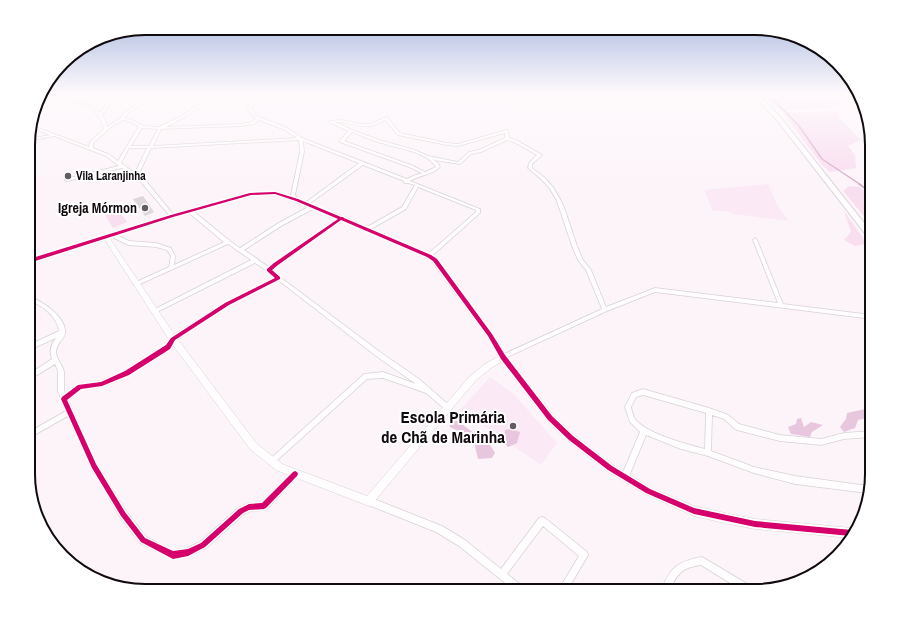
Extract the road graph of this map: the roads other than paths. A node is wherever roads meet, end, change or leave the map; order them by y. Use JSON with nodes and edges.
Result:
{"nodes":[{"id":1,"x":105,"y":124,"type":"edge"},
{"id":2,"x":115,"y":124,"type":"edge"},
{"id":3,"x":137,"y":124,"type":"edge"},
{"id":4,"x":168,"y":124,"type":"edge"},
{"id":5,"x":247,"y":124,"type":"edge"},
{"id":6,"x":273,"y":124,"type":"edge"},
{"id":7,"x":335,"y":124,"type":"edge"},
{"id":8,"x":391,"y":124,"type":"edge"},
{"id":9,"x":783,"y":124,"type":"edge"},
{"id":10,"x":141,"y":126,"type":"junction"},
{"id":11,"x":36,"y":128,"type":"edge"},
{"id":12,"x":160,"y":128,"type":"junction"},
{"id":13,"x":106,"y":130,"type":"junction"},
{"id":14,"x":351,"y":131,"type":"junction"},
{"id":15,"x":55,"y":135,"type":"junction"},
{"id":16,"x":35,"y":139,"type":"edge"},
{"id":17,"x":301,"y":139,"type":"junction"},
{"id":18,"x":507,"y":139,"type":"junction"},
{"id":19,"x":316,"y":145,"type":"junction"},
{"id":20,"x":128,"y":147,"type":"junction"},
{"id":21,"x":150,"y":147,"type":"junction"},
{"id":22,"x":91,"y":149,"type":"junction"},
{"id":23,"x":302,"y":152,"type":"junction"},
{"id":24,"x":427,"y":157,"type":"junction"},
{"id":25,"x":119,"y":162,"type":"junction"},
{"id":26,"x":361,"y":164,"type":"junction"},
{"id":27,"x":123,"y":166,"type":"junction"},
{"id":28,"x":423,"y":172,"type":"junction"},
{"id":29,"x":136,"y":176,"type":"junction"},
{"id":30,"x":67,"y":180,"type":"dead end"},
{"id":31,"x":406,"y":182,"type":"junction"},
{"id":32,"x":416,"y":185,"type":"junction"},
{"id":33,"x":297,"y":200,"type":"junction"},
{"id":34,"x":306,"y":204,"type":"junction"},
{"id":35,"x":312,"y":206,"type":"junction"},
{"id":36,"x":190,"y":211,"type":"junction"},
{"id":37,"x":172,"y":216,"type":"junction"},
{"id":38,"x":342,"y":218,"type":"junction"},
{"id":39,"x":366,"y":229,"type":"junction"},
{"id":40,"x":865,"y":229,"type":"edge"},
{"id":41,"x":110,"y":236,"type":"junction"},
{"id":42,"x":755,"y":240,"type":"dead end"},
{"id":43,"x":228,"y":242,"type":"junction"},
{"id":44,"x":240,"y":250,"type":"junction"},
{"id":45,"x":429,"y":256,"type":"junction"},
{"id":46,"x":35,"y":259,"type":"edge"},
{"id":47,"x":256,"y":260,"type":"junction"},
{"id":48,"x":171,"y":268,"type":"junction"},
{"id":49,"x":270,"y":270,"type":"junction"},
{"id":50,"x":278,"y":278,"type":"junction"},
{"id":51,"x":136,"y":284,"type":"junction"},
{"id":52,"x":35,"y":299,"type":"edge"},
{"id":53,"x":781,"y":305,"type":"junction"},
{"id":54,"x":605,"y":310,"type":"junction"},
{"id":55,"x":155,"y":311,"type":"junction"},
{"id":56,"x":865,"y":316,"type":"edge"},
{"id":57,"x":62,"y":333,"type":"junction"},
{"id":58,"x":173,"y":338,"type":"junction"},
{"id":59,"x":35,"y":345,"type":"edge"},
{"id":60,"x":503,"y":357,"type":"junction"},
{"id":61,"x":56,"y":360,"type":"junction"},
{"id":62,"x":35,"y":372,"type":"edge"},
{"id":63,"x":428,"y":391,"type":"junction"},
{"id":64,"x":64,"y":399,"type":"junction"},
{"id":65,"x":448,"y":408,"type":"junction"},
{"id":66,"x":709,"y":411,"type":"junction"},
{"id":67,"x":70,"y":412,"type":"junction"},
{"id":68,"x":644,"y":431,"type":"junction"},
{"id":69,"x":35,"y":432,"type":"edge"},
{"id":70,"x":865,"y":434,"type":"edge"},
{"id":71,"x":708,"y":453,"type":"junction"},
{"id":72,"x":271,"y":462,"type":"junction"},
{"id":73,"x":295,"y":474,"type":"junction"},
{"id":74,"x":625,"y":477,"type":"junction"},
{"id":75,"x":864,"y":489,"type":"edge"},
{"id":76,"x":369,"y":501,"type":"junction"},
{"id":77,"x":848,"y":533,"type":"edge"},
{"id":78,"x":502,"y":575,"type":"junction"},
{"id":79,"x":513,"y":584,"type":"edge"},
{"id":80,"x":566,"y":584,"type":"edge"},
{"id":81,"x":669,"y":584,"type":"edge"},
{"id":82,"x":740,"y":584,"type":"edge"}],
"edges":[{"from":1,"to":13,"type":"street"},
{"from":2,"to":13,"type":"street"},
{"from":3,"to":10,"type":"street"},
{"from":4,"to":12,"type":"street"},
{"from":5,"to":12,"type":"street"},
{"from":6,"to":17,"type":"street"},
{"from":7,"to":14,"type":"street"},
{"from":8,"to":18,"type":"street"},
{"from":9,"to":40,"type":"main road"},
{"from":10,"to":12,"type":"street"},
{"from":10,"to":20,"type":"street"},
{"from":11,"to":15,"type":"street"},
{"from":12,"to":21,"type":"street"},
{"from":13,"to":22,"type":"street"},
{"from":14,"to":24,"type":"street"},
{"from":14,"to":28,"type":"street"},
{"from":15,"to":16,"type":"street"},
{"from":15,"to":22,"type":"street"},
{"from":17,"to":19,"type":"street"},
{"from":17,"to":21,"type":"street"},
{"from":17,"to":23,"type":"street"},
{"from":18,"to":24,"type":"street"},
{"from":18,"to":54,"type":"street"},
{"from":19,"to":23,"type":"street"},
{"from":19,"to":26,"type":"street"},
{"from":20,"to":21,"type":"street"},
{"from":20,"to":25,"type":"street"},
{"from":21,"to":29,"type":"street"},
{"from":22,"to":25,"type":"street"},
{"from":23,"to":33,"type":"street"},
{"from":24,"to":28,"type":"street"},
{"from":25,"to":27,"type":"street"},
{"from":26,"to":31,"type":"street"},
{"from":26,"to":34,"type":"street"},
{"from":27,"to":29,"type":"street"},
{"from":27,"to":30,"type":"street"},
{"from":28,"to":31,"type":"street"},
{"from":29,"to":37,"type":"street"},
{"from":31,"to":32,"type":"street"},
{"from":32,"to":39,"type":"street"},
{"from":32,"to":45,"type":"street"},
{"from":33,"to":34,"type":"street"},
{"from":33,"to":36,"type":"street"},
{"from":34,"to":35,"type":"street"},
{"from":35,"to":38,"type":"street"},
{"from":35,"to":44,"type":"street"},
{"from":36,"to":37,"type":"street"},
{"from":36,"to":43,"type":"street"},
{"from":37,"to":41,"type":"street"},
{"from":38,"to":39,"type":"street"},
{"from":38,"to":49,"type":"street"},
{"from":39,"to":45,"type":"street"},
{"from":41,"to":46,"type":"street"},
{"from":41,"to":48,"type":"street"},
{"from":41,"to":51,"type":"street"},
{"from":42,"to":53,"type":"street"},
{"from":43,"to":44,"type":"street"},
{"from":43,"to":48,"type":"street"},
{"from":44,"to":47,"type":"street"},
{"from":45,"to":60,"type":"street"},
{"from":47,"to":49,"type":"street"},
{"from":47,"to":55,"type":"street"},
{"from":48,"to":51,"type":"street"},
{"from":49,"to":50,"type":"street"},
{"from":50,"to":58,"type":"street"},
{"from":50,"to":63,"type":"street"},
{"from":51,"to":55,"type":"street"},
{"from":52,"to":57,"type":"street"},
{"from":53,"to":54,"type":"street"},
{"from":53,"to":56,"type":"street"},
{"from":54,"to":60,"type":"street"},
{"from":55,"to":58,"type":"street"},
{"from":57,"to":59,"type":"street"},
{"from":57,"to":61,"type":"street"},
{"from":58,"to":64,"type":"street"},
{"from":58,"to":72,"type":"street"},
{"from":60,"to":65,"type":"street"},
{"from":60,"to":74,"type":"street"},
{"from":61,"to":62,"type":"street"},
{"from":61,"to":64,"type":"street"},
{"from":63,"to":65,"type":"street"},
{"from":63,"to":72,"type":"street"},
{"from":64,"to":67,"type":"street"},
{"from":65,"to":76,"type":"street"},
{"from":66,"to":68,"type":"street"},
{"from":66,"to":70,"type":"street"},
{"from":66,"to":71,"type":"street"},
{"from":67,"to":69,"type":"street"},
{"from":67,"to":73,"type":"street"},
{"from":68,"to":71,"type":"street"},
{"from":68,"to":74,"type":"street"},
{"from":71,"to":75,"type":"street"},
{"from":72,"to":73,"type":"street"},
{"from":73,"to":76,"type":"street"},
{"from":74,"to":77,"type":"street"},
{"from":76,"to":78,"type":"street"},
{"from":78,"to":79,"type":"street"},
{"from":78,"to":80,"type":"street"},
{"from":81,"to":82,"type":"street"}]}
